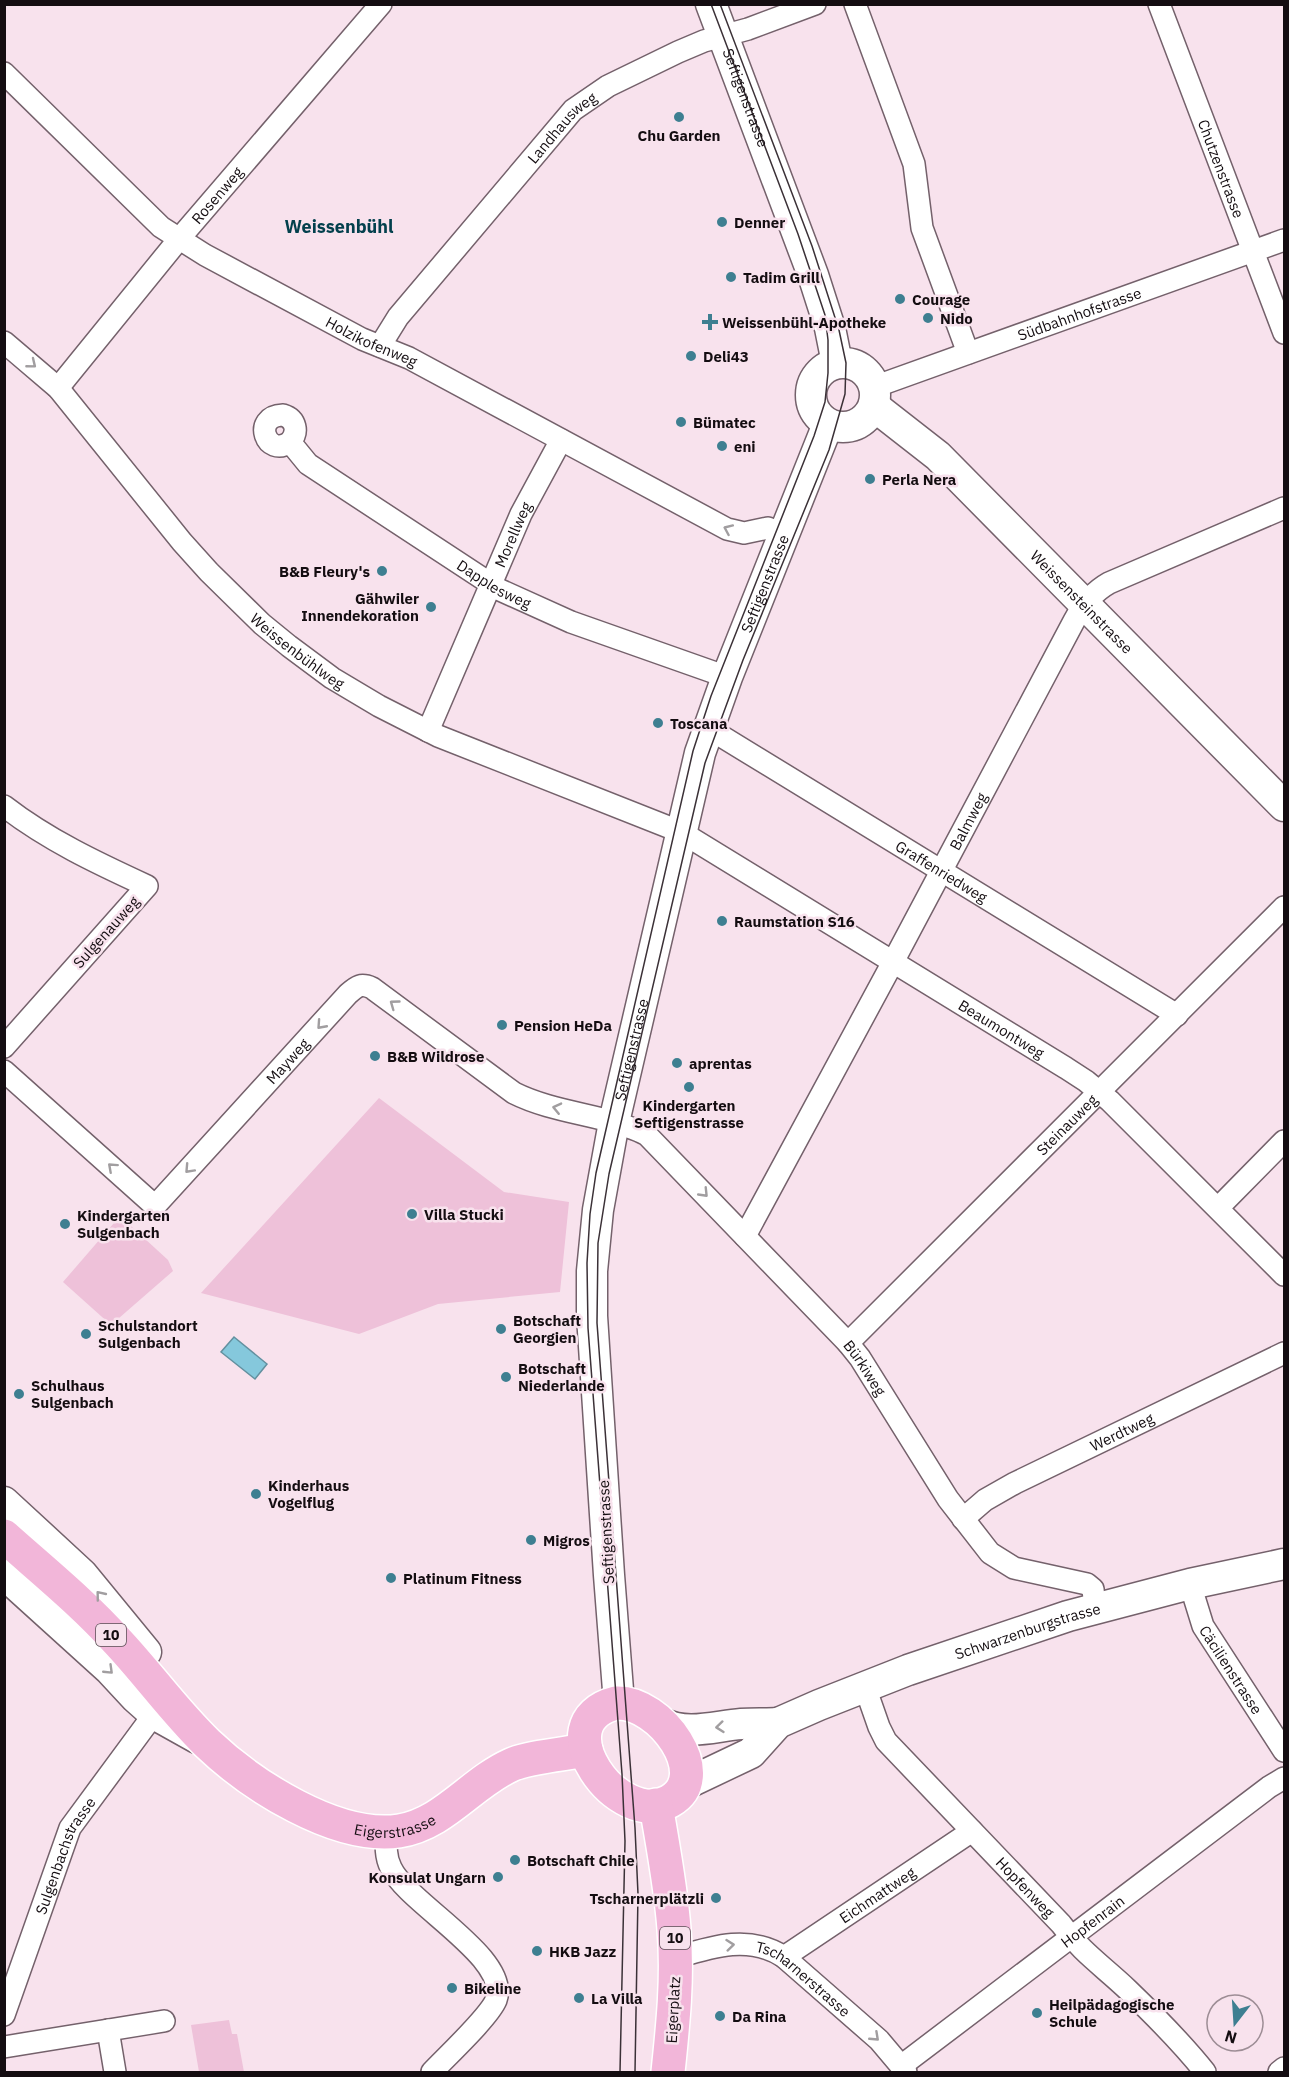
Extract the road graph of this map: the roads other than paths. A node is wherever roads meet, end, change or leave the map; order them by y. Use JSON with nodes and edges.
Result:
{"nodes":[{"id":1,"x":381,"y":4,"type":"edge"},
{"id":2,"x":711,"y":4,"type":"edge"},
{"id":3,"x":815,"y":4,"type":"edge"},
{"id":4,"x":855,"y":4,"type":"edge"},
{"id":5,"x":1159,"y":4,"type":"edge"},
{"id":6,"x":723,"y":36,"type":"junction"},
{"id":7,"x":4,"y":73,"type":"edge"},
{"id":8,"x":178,"y":239,"type":"junction"},
{"id":9,"x":1284,"y":240,"type":"edge"},
{"id":10,"x":1254,"y":251,"type":"junction"},
{"id":11,"x":1284,"y":333,"type":"edge"},
{"id":12,"x":4,"y":342,"type":"edge"},
{"id":13,"x":381,"y":346,"type":"junction"},
{"id":14,"x":969,"y":353,"type":"junction"},
{"id":15,"x":837,"y":363,"type":"junction"},
{"id":16,"x":58,"y":388,"type":"junction"},
{"id":17,"x":874,"y":397,"type":"junction"},
{"id":18,"x":828,"y":424,"type":"junction"},
{"id":19,"x":561,"y":440,"type":"junction"},
{"id":20,"x":290,"y":442,"type":"dead end"},
{"id":21,"x":1284,"y":508,"type":"edge"},
{"id":22,"x":784,"y":534,"type":"junction"},
{"id":23,"x":490,"y":585,"type":"junction"},
{"id":24,"x":1084,"y":604,"type":"junction"},
{"id":25,"x":727,"y":677,"type":"junction"},
{"id":26,"x":708,"y":728,"type":"junction"},
{"id":27,"x":428,"y":731,"type":"junction"},
{"id":28,"x":4,"y":806,"type":"edge"},
{"id":29,"x":1284,"y":806,"type":"edge"},
{"id":30,"x":681,"y":832,"type":"junction"},
{"id":31,"x":941,"y":871,"type":"junction"},
{"id":32,"x":1284,"y":907,"type":"edge"},
{"id":33,"x":893,"y":962,"type":"junction"},
{"id":34,"x":1177,"y":1015,"type":"junction"},
{"id":35,"x":4,"y":1047,"type":"edge"},
{"id":36,"x":4,"y":1071,"type":"edge"},
{"id":37,"x":1100,"y":1092,"type":"junction"},
{"id":38,"x":614,"y":1122,"type":"junction"},
{"id":39,"x":1284,"y":1142,"type":"edge"},
{"id":40,"x":1218,"y":1208,"type":"junction"},
{"id":41,"x":744,"y":1236,"type":"junction"},
{"id":42,"x":1284,"y":1275,"type":"edge"},
{"id":43,"x":848,"y":1343,"type":"junction"},
{"id":44,"x":1284,"y":1353,"type":"edge"},
{"id":45,"x":4,"y":1502,"type":"edge"},
{"id":46,"x":963,"y":1519,"type":"junction"},
{"id":47,"x":4,"y":1536,"type":"edge"},
{"id":48,"x":1284,"y":1564,"type":"edge"},
{"id":49,"x":4,"y":1574,"type":"edge"},
{"id":50,"x":1190,"y":1584,"type":"junction"},
{"id":51,"x":1095,"y":1609,"type":"junction"},
{"id":52,"x":865,"y":1687,"type":"junction"},
{"id":53,"x":619,"y":1702,"type":"junction"},
{"id":54,"x":154,"y":1714,"type":"junction"},
{"id":55,"x":662,"y":1723,"type":"junction"},
{"id":56,"x":778,"y":1723,"type":"junction"},
{"id":57,"x":208,"y":1744,"type":"junction"},
{"id":58,"x":586,"y":1750,"type":"junction"},
{"id":59,"x":1284,"y":1751,"type":"edge"},
{"id":60,"x":1284,"y":1778,"type":"edge"},
{"id":61,"x":684,"y":1786,"type":"junction"},
{"id":62,"x":656,"y":1805,"type":"junction"},
{"id":63,"x":972,"y":1831,"type":"junction"},
{"id":64,"x":387,"y":1832,"type":"junction"},
{"id":65,"x":1071,"y":1938,"type":"junction"},
{"id":66,"x":783,"y":1957,"type":"junction"},
{"id":67,"x":675,"y":1958,"type":"junction"},
{"id":68,"x":6,"y":2007,"type":"edge"},
{"id":69,"x":164,"y":2021,"type":"dead end"},
{"id":70,"x":108,"y":2030,"type":"junction"},
{"id":71,"x":4,"y":2047,"type":"edge"},
{"id":72,"x":1284,"y":2068,"type":"edge"},
{"id":73,"x":904,"y":2069,"type":"edge"},
{"id":74,"x":115,"y":2073,"type":"edge"},
{"id":75,"x":432,"y":2073,"type":"edge"},
{"id":76,"x":668,"y":2073,"type":"edge"},
{"id":77,"x":1205,"y":2073,"type":"edge"},
{"id":78,"x":1279,"y":2073,"type":"edge"}],
"edges":[{"from":1,"to":8,"type":"street","name":"Rosenweg"},
{"from":2,"to":6,"type":"main road","name":"Seftigenstrasse"},
{"from":3,"to":6,"type":"street","name":"Landhausweg"},
{"from":4,"to":14,"type":"street"},
{"from":5,"to":10,"type":"street","name":"Chutzenstrasse"},
{"from":6,"to":13,"type":"street","name":"Landhausweg"},
{"from":6,"to":15,"type":"main road","name":"Seftigenstrasse"},
{"from":7,"to":8,"type":"street","name":"Holzikofenweg"},
{"from":8,"to":13,"type":"street","name":"Holzikofenweg"},
{"from":8,"to":16,"type":"street","name":"Rosenweg"},
{"from":9,"to":10,"type":"street","name":"Südbahnhofstrasse"},
{"from":10,"to":11,"type":"street","name":"Chutzenstrasse"},
{"from":10,"to":14,"type":"street","name":"Südbahnhofstrasse"},
{"from":12,"to":16,"type":"street","name":"Weissenbühlweg","one_way":true},
{"from":13,"to":19,"type":"street","name":"Holzikofenweg"},
{"from":14,"to":17,"type":"street","name":"Südbahnhofstrasse"},
{"from":15,"to":17,"type":"main road"},
{"from":15,"to":18,"type":"main road"},
{"from":16,"to":27,"type":"street","name":"Weissenbühlweg"},
{"from":17,"to":18,"type":"main road"},
{"from":17,"to":24,"type":"main road","name":"Weissensteinstrasse"},
{"from":18,"to":22,"type":"main road","name":"Seftigenstrasse"},
{"from":22,"to":19,"type":"street","name":"Holzikofenweg","one_way":true},
{"from":19,"to":23,"type":"street","name":"Morellweg"},
{"from":20,"to":23,"type":"street","name":"Dapplesweg"},
{"from":21,"to":24,"type":"street","name":"Balmweg"},
{"from":22,"to":25,"type":"main road","name":"Seftigenstrasse"},
{"from":23,"to":25,"type":"street","name":"Dapplesweg"},
{"from":23,"to":27,"type":"street","name":"Morellweg"},
{"from":24,"to":29,"type":"main road","name":"Weissensteinstrasse"},
{"from":24,"to":31,"type":"street","name":"Balmweg"},
{"from":25,"to":26,"type":"main road","name":"Seftigenstrasse"},
{"from":26,"to":30,"type":"main road","name":"Seftigenstrasse"},
{"from":26,"to":31,"type":"street","name":"Graffenriedweg"},
{"from":27,"to":30,"type":"street","name":"Weissenbühlweg"},
{"from":28,"to":35,"type":"street","name":"Sulgenauweg"},
{"from":30,"to":33,"type":"street","name":"Beaumontweg"},
{"from":30,"to":38,"type":"main road","name":"Seftigenstrasse"},
{"from":31,"to":33,"type":"street","name":"Balmweg"},
{"from":31,"to":34,"type":"street","name":"Graffenriedweg"},
{"from":32,"to":34,"type":"street","name":"Steinauweg"},
{"from":33,"to":37,"type":"street","name":"Beaumontweg"},
{"from":33,"to":41,"type":"street","name":"Balmweg"},
{"from":34,"to":37,"type":"street","name":"Steinauweg"},
{"from":38,"to":36,"type":"street","name":"Mayweg","one_way":true},
{"from":37,"to":40,"type":"street","name":"Beaumontweg"},
{"from":37,"to":43,"type":"street","name":"Steinauweg"},
{"from":38,"to":41,"type":"street","name":"Bürkiweg","one_way":true},
{"from":38,"to":53,"type":"main road","name":"Seftigenstrasse"},
{"from":39,"to":40,"type":"street"},
{"from":40,"to":42,"type":"street","name":"Beaumontweg"},
{"from":41,"to":43,"type":"street","name":"Bürkiweg"},
{"from":43,"to":46,"type":"street","name":"Bürkiweg"},
{"from":44,"to":46,"type":"street","name":"Werdtweg"},
{"from":57,"to":45,"type":"main road","name":"Eigerstrasse","one_way":true},
{"from":46,"to":51,"type":"street","name":"Bürkiweg"},
{"from":47,"to":57,"type":"main road","name":"Eigerstrasse","number":"10"},
{"from":48,"to":50,"type":"main road","name":"Schwarzenburgstrasse"},
{"from":49,"to":54,"type":"main road","name":"Eigerstrasse","one_way":true},
{"from":50,"to":51,"type":"main road","name":"Schwarzenburgstrasse"},
{"from":50,"to":59,"type":"street","name":"Cäcilienstrasse"},
{"from":51,"to":52,"type":"main road","name":"Schwarzenburgstrasse"},
{"from":52,"to":56,"type":"main road","name":"Schwarzenburgstrasse"},
{"from":52,"to":63,"type":"street","name":"Hopfenweg"},
{"from":53,"to":55,"type":"main road"},
{"from":53,"to":58,"type":"main road"},
{"from":54,"to":57,"type":"main road","name":"Eigerstrasse"},
{"from":54,"to":68,"type":"street","name":"Sulgenbachstrasse"},
{"from":56,"to":55,"type":"main road","name":"Schwarzenburgstrasse","one_way":true},
{"from":55,"to":61,"type":"main road"},
{"from":56,"to":61,"type":"main road","name":"Schwarzenburgstrasse"},
{"from":57,"to":64,"type":"main road","name":"Eigerstrasse","number":"10"},
{"from":58,"to":62,"type":"main road"},
{"from":58,"to":64,"type":"main road","name":"Eigerstrasse","number":"10"},
{"from":60,"to":65,"type":"street","name":"Hopfenrain"},
{"from":61,"to":62,"type":"main road"},
{"from":62,"to":67,"type":"main road","name":"Eigerplatz","number":"10"},
{"from":63,"to":65,"type":"street","name":"Hopfenweg"},
{"from":63,"to":66,"type":"street","name":"Eichmattweg"},
{"from":64,"to":75,"type":"street"},
{"from":65,"to":73,"type":"street","name":"Hopfenrain"},
{"from":65,"to":77,"type":"street","name":"Hopfenweg"},
{"from":67,"to":66,"type":"street","name":"Tscharnerstrasse","one_way":true},
{"from":66,"to":73,"type":"street","name":"Tscharnerstrasse","one_way":true},
{"from":67,"to":76,"type":"main road","name":"Eigerplatz","number":"10"},
{"from":69,"to":70,"type":"street"},
{"from":70,"to":71,"type":"street"},
{"from":70,"to":74,"type":"street"},
{"from":72,"to":78,"type":"street"}]}
